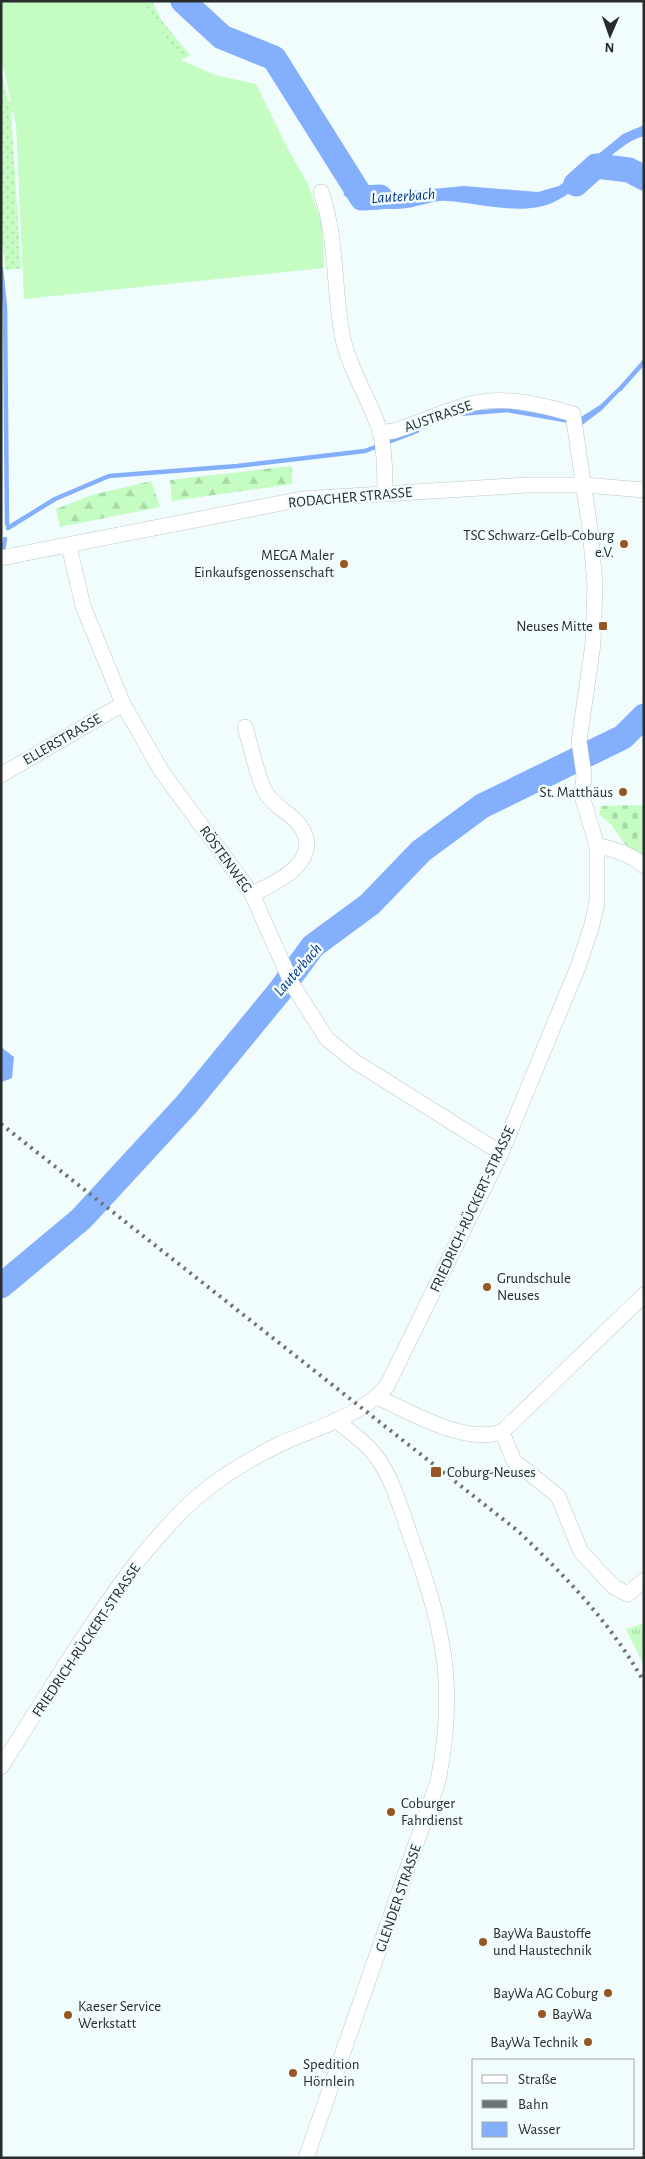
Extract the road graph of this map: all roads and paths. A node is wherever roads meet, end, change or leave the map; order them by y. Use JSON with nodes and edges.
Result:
{"nodes":[{"id":1,"x":321,"y":192,"type":"dead end"},
{"id":2,"x":382,"y":441,"type":"junction"},
{"id":3,"x":584,"y":486,"type":"junction"},
{"id":4,"x":644,"y":490,"type":"edge"},
{"id":5,"x":385,"y":492,"type":"junction"},
{"id":6,"x":69,"y":546,"type":"junction"},
{"id":7,"x":1,"y":558,"type":"edge"},
{"id":8,"x":123,"y":704,"type":"junction"},
{"id":9,"x":245,"y":727,"type":"dead end"},
{"id":10,"x":1,"y":774,"type":"edge"},
{"id":11,"x":597,"y":846,"type":"junction"},
{"id":12,"x":644,"y":866,"type":"edge"},
{"id":13,"x":252,"y":894,"type":"junction"},
{"id":14,"x":501,"y":1152,"type":"junction"},
{"id":15,"x":644,"y":1295,"type":"edge"},
{"id":16,"x":377,"y":1397,"type":"junction"},
{"id":17,"x":336,"y":1420,"type":"junction"},
{"id":18,"x":502,"y":1432,"type":"junction"},
{"id":19,"x":644,"y":1580,"type":"edge"},
{"id":20,"x":1,"y":1767,"type":"edge"},
{"id":21,"x":306,"y":2158,"type":"edge"}],
"edges":[{"from":1,"to":2,"type":"street"},
{"from":2,"to":3,"type":"street","name":"AUSTRASSE"},
{"from":2,"to":5,"type":"street"},
{"from":3,"to":4,"type":"street","name":"RODACHER STRASSE"},
{"from":3,"to":5,"type":"street","name":"RODACHER STRASSE"},
{"from":3,"to":11,"type":"street","name":"FRIEDRICH-RÜCKERT-STRASSE"},
{"from":5,"to":6,"type":"street","name":"RODACHER STRASSE"},
{"from":6,"to":7,"type":"street","name":"RODACHER STRASSE"},
{"from":6,"to":8,"type":"street","name":"RÖSTENWEG"},
{"from":8,"to":10,"type":"street","name":"ELLERSTRASSE"},
{"from":8,"to":13,"type":"street","name":"RÖSTENWEG"},
{"from":9,"to":13,"type":"street"},
{"from":11,"to":12,"type":"street"},
{"from":11,"to":14,"type":"street","name":"FRIEDRICH-RÜCKERT-STRASSE"},
{"from":13,"to":14,"type":"street","name":"RÖSTENWEG"},
{"from":14,"to":16,"type":"street","name":"FRIEDRICH-RÜCKERT-STRASSE"},
{"from":15,"to":18,"type":"street"},
{"from":16,"to":17,"type":"street","name":"FRIEDRICH-RÜCKERT-STRASSE"},
{"from":16,"to":18,"type":"street"},
{"from":17,"to":20,"type":"street","name":"FRIEDRICH-RÜCKERT-STRASSE"},
{"from":17,"to":21,"type":"street","name":"GLENDER STRASSE"},
{"from":18,"to":19,"type":"street"}]}
